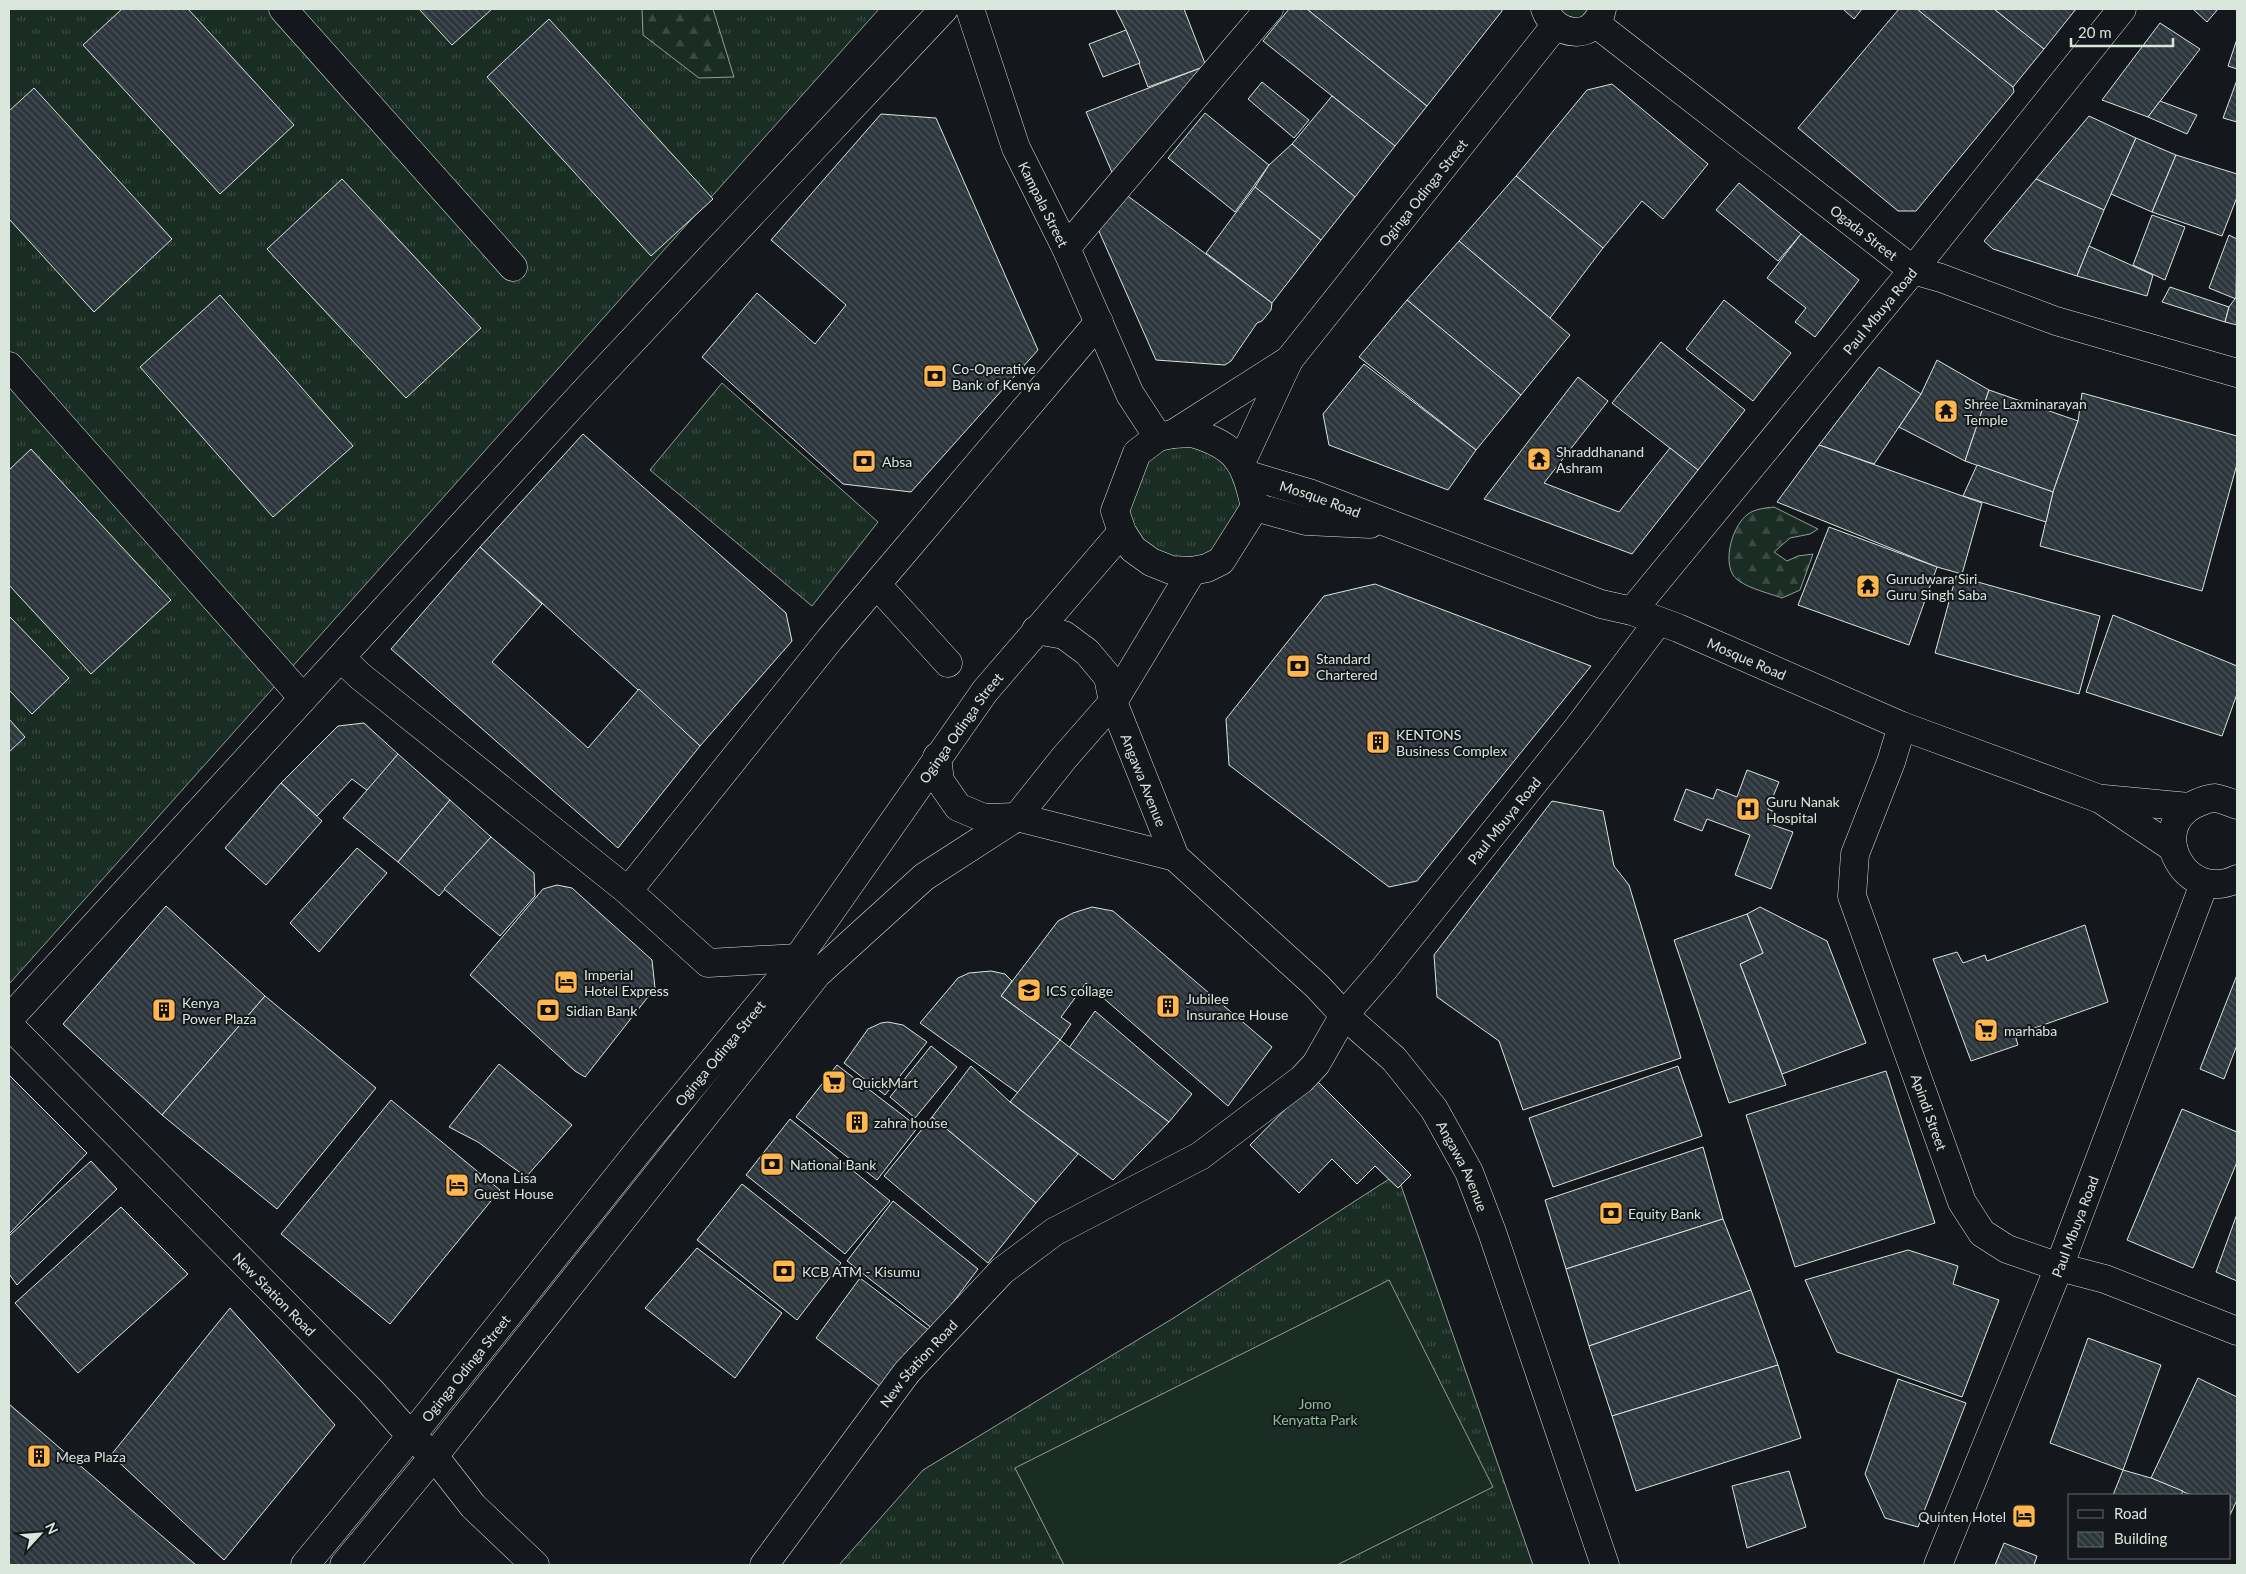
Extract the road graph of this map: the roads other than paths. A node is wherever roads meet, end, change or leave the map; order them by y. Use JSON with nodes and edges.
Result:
{"nodes":[{"id":1,"x":283,"y":9,"type":"edge"},
{"id":2,"x":944,"y":9,"type":"edge"},
{"id":3,"x":970,"y":9,"type":"edge"},
{"id":4,"x":1269,"y":9,"type":"edge"},
{"id":5,"x":2122,"y":9,"type":"edge"},
{"id":6,"x":1598,"y":16,"type":"edge"},
{"id":7,"x":1550,"y":17,"type":"edge"},
{"id":8,"x":1066,"y":248,"type":"junction"},
{"id":9,"x":513,"y":266,"type":"dead end"},
{"id":10,"x":1913,"y":270,"type":"junction"},
{"id":11,"x":1099,"y":322,"type":"junction"},
{"id":12,"x":1289,"y":360,"type":"junction"},
{"id":13,"x":9,"y":366,"type":"edge"},
{"id":14,"x":2237,"y":373,"type":"edge"},
{"id":15,"x":1156,"y":441,"type":"junction"},
{"id":16,"x":1245,"y":469,"type":"junction"},
{"id":17,"x":1255,"y":507,"type":"junction"},
{"id":18,"x":1392,"y":525,"type":"junction"},
{"id":19,"x":1122,"y":532,"type":"junction"},
{"id":20,"x":1192,"y":571,"type":"junction"},
{"id":21,"x":877,"y":585,"type":"junction"},
{"id":22,"x":1632,"y":611,"type":"junction"},
{"id":23,"x":1658,"y":622,"type":"junction"},
{"id":24,"x":1036,"y":630,"type":"junction"},
{"id":25,"x":341,"y":658,"type":"junction"},
{"id":26,"x":948,"y":663,"type":"dead end"},
{"id":27,"x":302,"y":698,"type":"junction"},
{"id":28,"x":1113,"y":702,"type":"junction"},
{"id":29,"x":1902,"y":726,"type":"junction"},
{"id":30,"x":937,"y":757,"type":"junction"},
{"id":31,"x":2100,"y":799,"type":"junction"},
{"id":32,"x":2237,"y":805,"type":"edge"},
{"id":33,"x":2189,"y":807,"type":"junction"},
{"id":34,"x":1017,"y":817,"type":"junction"},
{"id":35,"x":2173,"y":848,"type":"junction"},
{"id":36,"x":1175,"y":856,"type":"junction"},
{"id":37,"x":2237,"y":880,"type":"edge"},
{"id":38,"x":2204,"y":884,"type":"junction"},
{"id":39,"x":628,"y":892,"type":"junction"},
{"id":40,"x":808,"y":966,"type":"junction"},
{"id":41,"x":1344,"y":1015,"type":"junction"},
{"id":42,"x":9,"y":1019,"type":"edge"},
{"id":43,"x":9,"y":1025,"type":"edge"},
{"id":44,"x":1111,"y":1203,"type":"joint"},
{"id":45,"x":2058,"y":1267,"type":"junction"},
{"id":46,"x":2237,"y":1331,"type":"edge"},
{"id":47,"x":411,"y":1436,"type":"junction"},
{"id":48,"x":434,"y":1456,"type":"junction"},
{"id":49,"x":305,"y":1565,"type":"edge"},
{"id":50,"x":344,"y":1565,"type":"edge"},
{"id":51,"x":535,"y":1565,"type":"edge"},
{"id":52,"x":764,"y":1565,"type":"edge"},
{"id":53,"x":1605,"y":1565,"type":"edge"},
{"id":54,"x":1938,"y":1565,"type":"edge"}],
"edges":[{"from":1,"to":9,"type":"street"},
{"from":2,"to":25,"type":"street"},
{"from":3,"to":8,"type":"street","name":"Kampala Street"},
{"from":4,"to":8,"type":"street"},
{"from":5,"to":10,"type":"street","name":"Paul Mbuya Road"},
{"from":6,"to":7,"type":"street"},
{"from":6,"to":10,"type":"street","name":"Ogada Street"},
{"from":7,"to":12,"type":"street","name":"Oginga Odinga Street"},
{"from":8,"to":11,"type":"street","name":"Kampala Street"},
{"from":10,"to":14,"type":"street","name":"Ogada Street"},
{"from":10,"to":22,"type":"street","name":"Paul Mbuya Road"},
{"from":11,"to":15,"type":"street","name":"Kampala Street"},
{"from":11,"to":21,"type":"street"},
{"from":12,"to":15,"type":"street"},
{"from":12,"to":16,"type":"street"},
{"from":13,"to":27,"type":"street"},
{"from":15,"to":16,"type":"street"},
{"from":15,"to":19,"type":"street"},
{"from":16,"to":17,"type":"street"},
{"from":16,"to":18,"type":"street","name":"Mosque Road"},
{"from":17,"to":18,"type":"street","name":"Mosque Road"},
{"from":17,"to":20,"type":"street"},
{"from":18,"to":22,"type":"street","name":"Mosque Road"},
{"from":19,"to":20,"type":"street"},
{"from":19,"to":24,"type":"street","name":"Oginga Odinga Street"},
{"from":20,"to":28,"type":"street","name":"Oginga Odinga Street"},
{"from":21,"to":26,"type":"street"},
{"from":21,"to":39,"type":"street"},
{"from":22,"to":23,"type":"street","name":"Mosque Road"},
{"from":23,"to":29,"type":"street","name":"Mosque Road"},
{"from":23,"to":41,"type":"street","name":"Paul Mbuya Road"},
{"from":24,"to":28,"type":"street","name":"Angawa Avenue"},
{"from":24,"to":30,"type":"street","name":"Oginga Odinga Street"},
{"from":25,"to":27,"type":"street"},
{"from":25,"to":39,"type":"street"},
{"from":27,"to":42,"type":"street"},
{"from":28,"to":34,"type":"street","name":"Oginga Odinga Street"},
{"from":28,"to":36,"type":"street","name":"Angawa Avenue"},
{"from":29,"to":31,"type":"street","name":"Mosque Road"},
{"from":29,"to":45,"type":"street","name":"Apindi Street"},
{"from":30,"to":34,"type":"street","name":"Angawa Avenue"},
{"from":30,"to":40,"type":"street","name":"Oginga Odinga Street"},
{"from":31,"to":33,"type":"street","name":"Mosque Road"},
{"from":31,"to":35,"type":"street","name":"Mosque Road"},
{"from":32,"to":33,"type":"street"},
{"from":33,"to":35,"type":"street"},
{"from":34,"to":36,"type":"street","name":"Angawa Avenue"},
{"from":34,"to":40,"type":"street","name":"Oginga Odinga Street"},
{"from":35,"to":38,"type":"street"},
{"from":36,"to":41,"type":"street","name":"Angawa Avenue"},
{"from":37,"to":38,"type":"street"},
{"from":38,"to":45,"type":"street","name":"Paul Mbuya Road"},
{"from":39,"to":40,"type":"street"},
{"from":40,"to":47,"type":"street","name":"Oginga Odinga Street"},
{"from":40,"to":48,"type":"street","name":"Oginga Odinga Street"},
{"from":41,"to":44,"type":"street","name":"Paul Mbuya Road"},
{"from":41,"to":53,"type":"street","name":"Angawa Avenue"},
{"from":43,"to":47,"type":"street","name":"New Station Road"},
{"from":44,"to":52,"type":"street","name":"New Station Road"},
{"from":45,"to":46,"type":"street","name":"Apindi Street"},
{"from":45,"to":54,"type":"street","name":"Paul Mbuya Road"},
{"from":47,"to":48,"type":"street","name":"New Station Road"},
{"from":47,"to":49,"type":"street","name":"Oginga Odinga Street"},
{"from":48,"to":50,"type":"street","name":"Oginga Odinga Street"},
{"from":48,"to":51,"type":"street","name":"New Station Road"}]}
